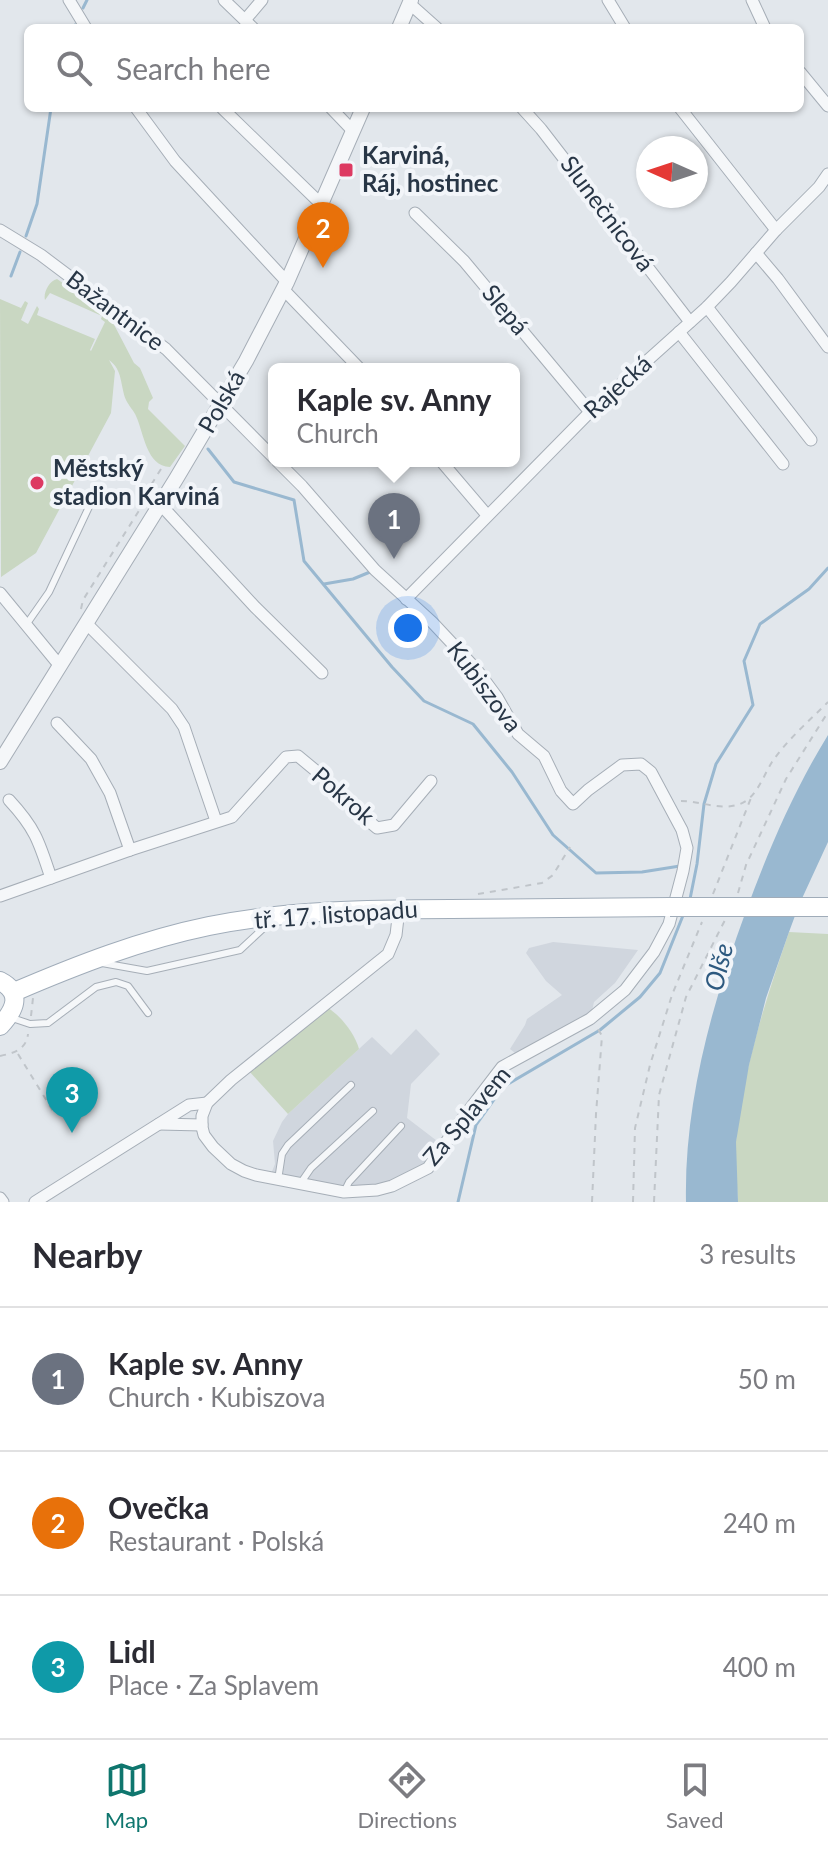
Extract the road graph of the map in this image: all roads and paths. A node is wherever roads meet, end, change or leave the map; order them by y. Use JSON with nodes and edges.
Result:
{"nodes":[{"id":1,"x":69,"y":0,"type":"edge"},
{"id":2,"x":224,"y":0,"type":"edge"},
{"id":3,"x":262,"y":0,"type":"edge"},
{"id":4,"x":608,"y":0,"type":"edge"},
{"id":5,"x":752,"y":0,"type":"edge"},
{"id":6,"x":410,"y":2,"type":"edge"},
{"id":7,"x":84,"y":24,"type":"edge"},
{"id":8,"x":249,"y":24,"type":"edge"},
{"id":9,"x":401,"y":24,"type":"edge"},
{"id":10,"x":433,"y":24,"type":"edge"},
{"id":11,"x":623,"y":24,"type":"edge"},
{"id":12,"x":763,"y":24,"type":"edge"},
{"id":13,"x":804,"y":77,"type":"edge"},
{"id":14,"x":828,"y":106,"type":"edge"},
{"id":15,"x":139,"y":112,"type":"edge"},
{"id":16,"x":226,"y":112,"type":"edge"},
{"id":17,"x":335,"y":112,"type":"edge"},
{"id":18,"x":361,"y":112,"type":"edge"},
{"id":19,"x":526,"y":112,"type":"edge"},
{"id":20,"x":683,"y":112,"type":"edge"},
{"id":21,"x":353,"y":131,"type":"junction"},
{"id":22,"x":828,"y":174,"type":"edge"},
{"id":23,"x":321,"y":204,"type":"junction"},
{"id":24,"x":415,"y":213,"type":"dead end"},
{"id":25,"x":0,"y":230,"type":"edge"},
{"id":26,"x":776,"y":230,"type":"junction"},
{"id":27,"x":756,"y":253,"type":"junction"},
{"id":28,"x":285,"y":285,"type":"junction"},
{"id":29,"x":707,"y":307,"type":"junction"},
{"id":30,"x":690,"y":322,"type":"junction"},
{"id":31,"x":679,"y":332,"type":"junction"},
{"id":32,"x":828,"y":347,"type":"edge"},
{"id":33,"x":355,"y":363,"type":"edge"},
{"id":34,"x":221,"y":404,"type":"junction"},
{"id":35,"x":590,"y":412,"type":"junction"},
{"id":36,"x":811,"y":440,"type":"dead end"},
{"id":37,"x":268,"y":452,"type":"edge"},
{"id":38,"x":783,"y":464,"type":"dead end"},
{"id":39,"x":283,"y":467,"type":"edge"},
{"id":40,"x":446,"y":467,"type":"edge"},
{"id":41,"x":96,"y":492,"type":"dead end"},
{"id":42,"x":160,"y":504,"type":"junction"},
{"id":43,"x":487,"y":515,"type":"junction"},
{"id":44,"x":0,"y":593,"type":"edge"},
{"id":45,"x":406,"y":599,"type":"junction"},
{"id":46,"x":87,"y":624,"type":"junction"},
{"id":47,"x":26,"y":625,"type":"junction"},
{"id":48,"x":60,"y":666,"type":"junction"},
{"id":49,"x":322,"y":673,"type":"dead end"},
{"id":50,"x":828,"y":702,"type":"edge"},
{"id":51,"x":828,"y":712,"type":"edge"},
{"id":52,"x":57,"y":723,"type":"dead end"},
{"id":53,"x":0,"y":762,"type":"edge"},
{"id":54,"x":622,"y":765,"type":"joint"},
{"id":55,"x":431,"y":781,"type":"dead end"},
{"id":56,"x":751,"y":798,"type":"junction"},
{"id":57,"x":9,"y":800,"type":"dead end"},
{"id":58,"x":668,"y":803,"type":"junction"},
{"id":59,"x":216,"y":821,"type":"junction"},
{"id":60,"x":570,"y":847,"type":"dead end"},
{"id":61,"x":130,"y":850,"type":"junction"},
{"id":62,"x":51,"y":878,"type":"junction"},
{"id":63,"x":0,"y":896,"type":"edge"},
{"id":64,"x":475,"y":897,"type":"dead end"},
{"id":65,"x":711,"y":900,"type":"dead end"},
{"id":66,"x":733,"y":904,"type":"dead end"},
{"id":67,"x":828,"y":907,"type":"edge"},
{"id":68,"x":399,"y":909,"type":"junction"},
{"id":69,"x":705,"y":913,"type":"dead end"},
{"id":70,"x":276,"y":916,"type":"junction"},
{"id":71,"x":726,"y":917,"type":"dead end"},
{"id":72,"x":91,"y":960,"type":"junction"},
{"id":73,"x":7,"y":986,"type":"edge"},
{"id":74,"x":148,"y":1013,"type":"dead end"},
{"id":75,"x":4,"y":1021,"type":"edge"},
{"id":76,"x":48,"y":1023,"type":"junction"},
{"id":77,"x":594,"y":1024,"type":"dead end"},
{"id":78,"x":55,"y":1032,"type":"dead end"},
{"id":79,"x":17,"y":1052,"type":"dead end"},
{"id":80,"x":351,"y":1085,"type":"dead end"},
{"id":81,"x":207,"y":1103,"type":"junction"},
{"id":82,"x":53,"y":1111,"type":"dead end"},
{"id":83,"x":373,"y":1111,"type":"dead end"},
{"id":84,"x":159,"y":1124,"type":"junction"},
{"id":85,"x":202,"y":1125,"type":"junction"},
{"id":86,"x":401,"y":1126,"type":"dead end"},
{"id":87,"x":278,"y":1180,"type":"junction"},
{"id":88,"x":300,"y":1184,"type":"junction"},
{"id":89,"x":344,"y":1192,"type":"junction"},
{"id":90,"x":35,"y":1202,"type":"edge"},
{"id":91,"x":592,"y":1202,"type":"edge"},
{"id":92,"x":633,"y":1202,"type":"edge"},
{"id":93,"x":654,"y":1202,"type":"edge"}],
"edges":[{"from":1,"to":7,"type":"street"},
{"from":2,"to":8,"type":"street"},
{"from":3,"to":8,"type":"street"},
{"from":4,"to":11,"type":"street"},
{"from":5,"to":12,"type":"street"},
{"from":6,"to":9,"type":"street"},
{"from":6,"to":10,"type":"street"},
{"from":13,"to":14,"type":"street"},
{"from":15,"to":28,"type":"street"},
{"from":16,"to":23,"type":"street"},
{"from":17,"to":21,"type":"street"},
{"from":18,"to":21,"type":"street","name":"Polská"},
{"from":19,"to":30,"type":"street","name":"Slunečnicová"},
{"from":20,"to":26,"type":"street"},
{"from":21,"to":23,"type":"street","name":"Polská"},
{"from":22,"to":26,"type":"street","name":"Rajecká"},
{"from":23,"to":28,"type":"street","name":"Polská"},
{"from":24,"to":35,"type":"street","name":"Slepá"},
{"from":25,"to":34,"type":"street","name":"Bažantnice"},
{"from":26,"to":27,"type":"street","name":"Rajecká"},
{"from":27,"to":29,"type":"street","name":"Rajecká"},
{"from":27,"to":32,"type":"street"},
{"from":28,"to":33,"type":"street"},
{"from":28,"to":34,"type":"street","name":"Polská"},
{"from":29,"to":30,"type":"street","name":"Rajecká"},
{"from":29,"to":36,"type":"street"},
{"from":30,"to":31,"type":"street","name":"Rajecká"},
{"from":31,"to":35,"type":"street","name":"Rajecká"},
{"from":31,"to":38,"type":"street"},
{"from":34,"to":37,"type":"street","name":"Kubiszova"},
{"from":34,"to":42,"type":"street","name":"Polská"},
{"from":35,"to":43,"type":"street","name":"Rajecká"},
{"from":39,"to":45,"type":"street","name":"Kubiszova"},
{"from":40,"to":43,"type":"street"},
{"from":41,"to":47,"type":"lane"},
{"from":42,"to":46,"type":"street","name":"Polská"},
{"from":42,"to":49,"type":"street"},
{"from":43,"to":45,"type":"street","name":"Rajecká"},
{"from":44,"to":47,"type":"street"},
{"from":45,"to":54,"type":"street","name":"Kubiszova"},
{"from":46,"to":48,"type":"street","name":"Polská"},
{"from":46,"to":59,"type":"street"},
{"from":47,"to":48,"type":"street"},
{"from":48,"to":53,"type":"street","name":"Polská"},
{"from":50,"to":56,"type":"path"},
{"from":51,"to":66,"type":"path"},
{"from":52,"to":61,"type":"street"},
{"from":54,"to":58,"type":"street","name":"Za Splavem"},
{"from":55,"to":59,"type":"street","name":"Pokrok"},
{"from":56,"to":58,"type":"path"},
{"from":56,"to":65,"type":"path"},
{"from":57,"to":62,"type":"street"},
{"from":58,"to":89,"type":"street","name":"Za Splavem"},
{"from":59,"to":61,"type":"street","name":"Pokrok"},
{"from":60,"to":64,"type":"path"},
{"from":61,"to":62,"type":"street","name":"Pokrok"},
{"from":62,"to":63,"type":"street","name":"Pokrok"},
{"from":67,"to":68,"type":"main road","name":"tř. 17. listopadu","bridge":true},
{"from":68,"to":70,"type":"main road","name":"tř. 17. listopadu"},
{"from":68,"to":81,"type":"street"},
{"from":69,"to":92,"type":"path"},
{"from":70,"to":72,"type":"main road","name":"tř. 17. listopadu"},
{"from":70,"to":72,"type":"lane"},
{"from":71,"to":93,"type":"path"},
{"from":72,"to":73,"type":"main road","name":"tř. 17. listopadu"},
{"from":73,"to":75,"type":"main road"},
{"from":74,"to":76,"type":"lane"},
{"from":75,"to":76,"type":"lane"},
{"from":76,"to":78,"type":"lane"},
{"from":77,"to":91,"type":"path"},
{"from":79,"to":82,"type":"path"},
{"from":80,"to":87,"type":"lane"},
{"from":81,"to":84,"type":"street"},
{"from":81,"to":85,"type":"street"},
{"from":83,"to":88,"type":"lane"},
{"from":84,"to":85,"type":"street"},
{"from":84,"to":90,"type":"street"},
{"from":85,"to":87,"type":"street","name":"Za Splavem"},
{"from":86,"to":89,"type":"lane"},
{"from":87,"to":88,"type":"street","name":"Za Splavem"},
{"from":88,"to":89,"type":"street","name":"Za Splavem"}]}
